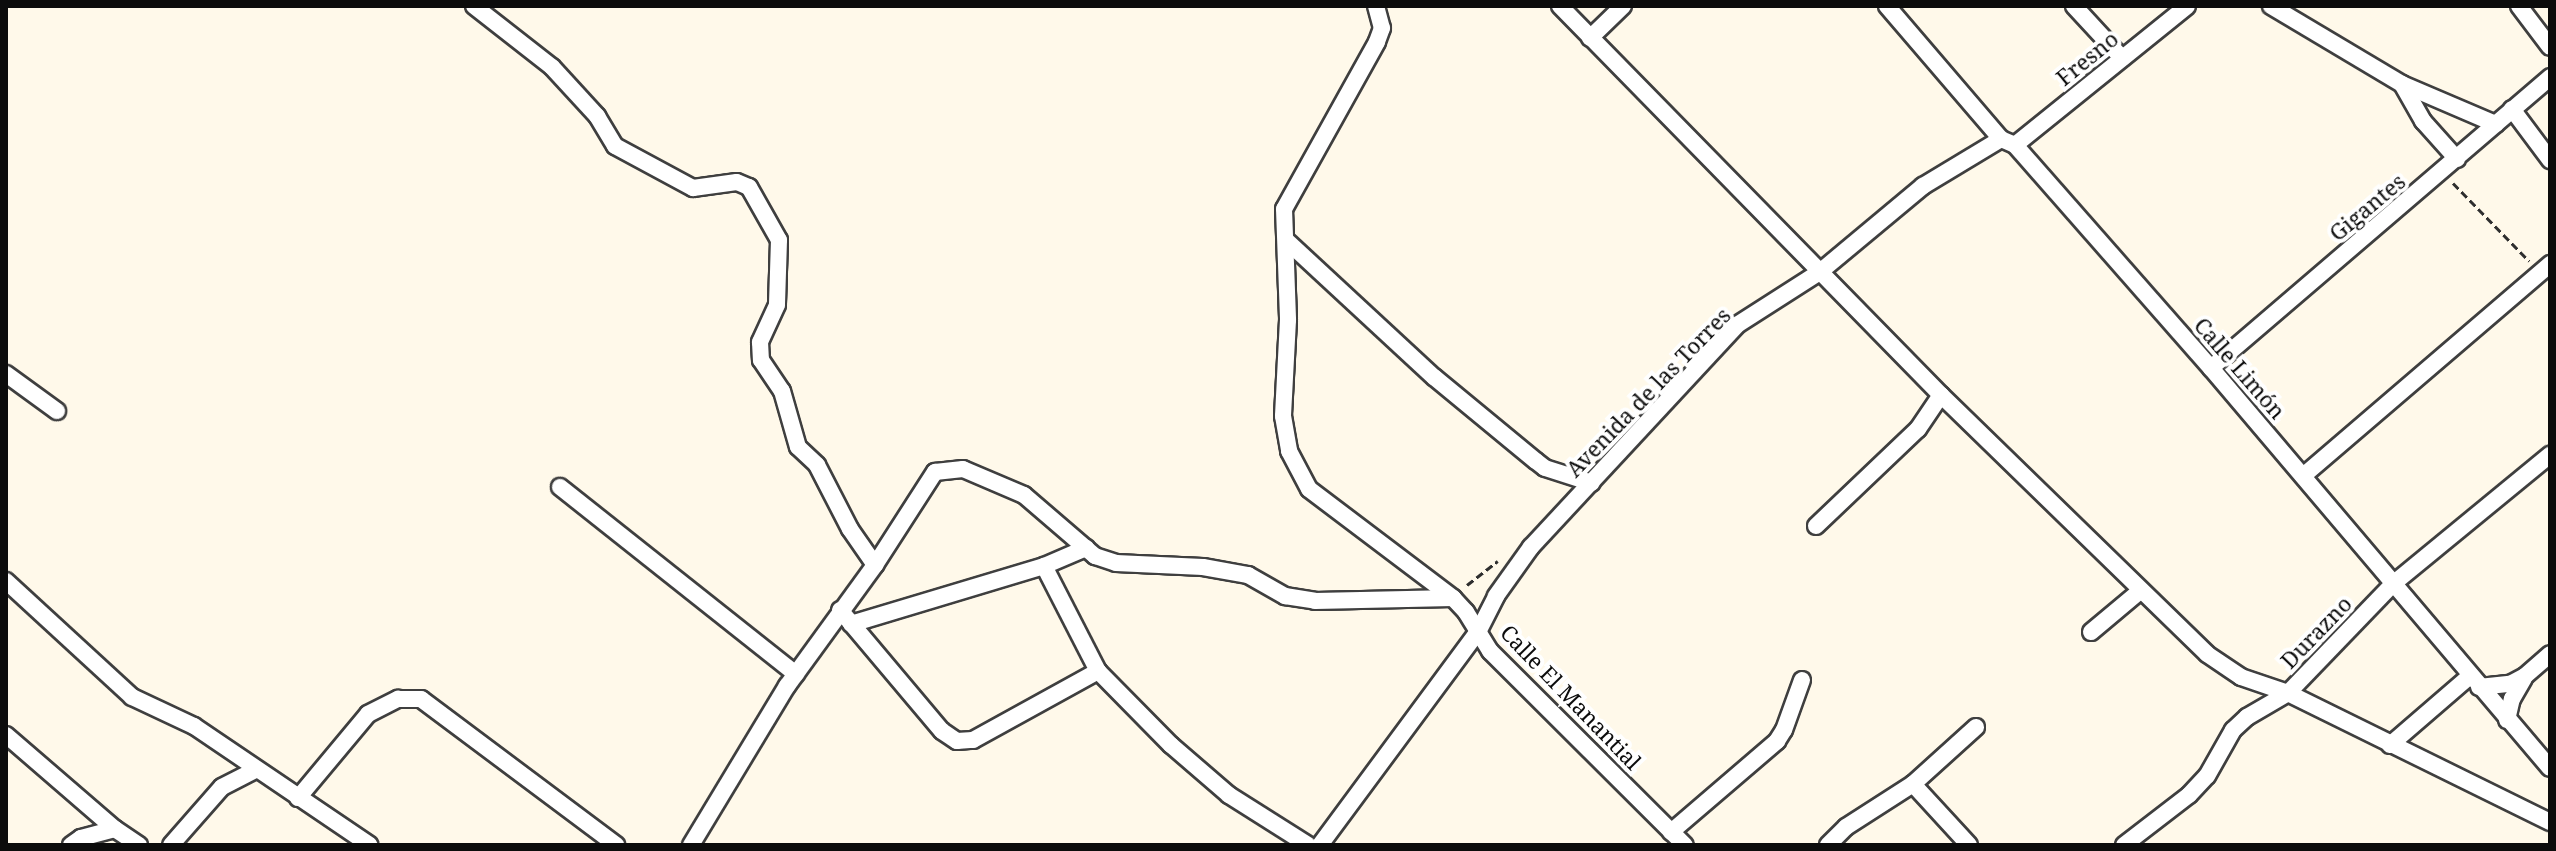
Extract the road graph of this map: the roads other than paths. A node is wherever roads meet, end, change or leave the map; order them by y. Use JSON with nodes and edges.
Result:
{"nodes":[{"id":1,"x":474,"y":6,"type":"edge"},
{"id":2,"x":1376,"y":6,"type":"edge"},
{"id":3,"x":1560,"y":6,"type":"edge"},
{"id":4,"x":1623,"y":6,"type":"edge"},
{"id":5,"x":1887,"y":6,"type":"edge"},
{"id":6,"x":2074,"y":6,"type":"edge"},
{"id":7,"x":2187,"y":6,"type":"edge"},
{"id":8,"x":2271,"y":6,"type":"edge"},
{"id":9,"x":2519,"y":6,"type":"edge"},
{"id":10,"x":1590,"y":38,"type":"junction"},
{"id":11,"x":2550,"y":47,"type":"edge"},
{"id":12,"x":2122,"y":58,"type":"junction"},
{"id":13,"x":2550,"y":77,"type":"edge"},
{"id":14,"x":2402,"y":84,"type":"junction"},
{"id":15,"x":2512,"y":109,"type":"junction"},
{"id":16,"x":2496,"y":124,"type":"junction"},
{"id":17,"x":2008,"y":142,"type":"junction"},
{"id":18,"x":2457,"y":159,"type":"junction"},
{"id":19,"x":2550,"y":160,"type":"edge"},
{"id":20,"x":1287,"y":241,"type":"junction"},
{"id":21,"x":2545,"y":269,"type":"edge"},
{"id":22,"x":1821,"y":271,"type":"junction"},
{"id":23,"x":2211,"y":368,"type":"junction"},
{"id":24,"x":6,"y":374,"type":"edge"},
{"id":25,"x":1941,"y":395,"type":"junction"},
{"id":26,"x":57,"y":411,"type":"dead end"},
{"id":27,"x":2550,"y":455,"type":"edge"},
{"id":28,"x":2303,"y":476,"type":"junction"},
{"id":29,"x":1592,"y":483,"type":"junction"},
{"id":30,"x":560,"y":487,"type":"dead end"},
{"id":31,"x":1816,"y":526,"type":"dead end"},
{"id":32,"x":1086,"y":548,"type":"junction"},
{"id":33,"x":875,"y":565,"type":"junction"},
{"id":34,"x":1044,"y":566,"type":"junction"},
{"id":35,"x":6,"y":581,"type":"edge"},
{"id":36,"x":2394,"y":583,"type":"junction"},
{"id":37,"x":2140,"y":591,"type":"junction"},
{"id":38,"x":1453,"y":598,"type":"junction"},
{"id":39,"x":840,"y":610,"type":"junction"},
{"id":40,"x":851,"y":624,"type":"junction"},
{"id":41,"x":1479,"y":630,"type":"junction"},
{"id":42,"x":2091,"y":632,"type":"dead end"},
{"id":43,"x":2550,"y":654,"type":"edge"},
{"id":44,"x":1098,"y":671,"type":"junction"},
{"id":45,"x":796,"y":674,"type":"junction"},
{"id":46,"x":2525,"y":676,"type":"junction"},
{"id":47,"x":1802,"y":680,"type":"dead end"},
{"id":48,"x":2474,"y":682,"type":"junction"},
{"id":49,"x":2288,"y":693,"type":"junction"},
{"id":50,"x":2507,"y":720,"type":"junction"},
{"id":51,"x":1976,"y":727,"type":"dead end"},
{"id":52,"x":6,"y":735,"type":"edge"},
{"id":53,"x":2390,"y":745,"type":"junction"},
{"id":54,"x":2550,"y":768,"type":"edge"},
{"id":55,"x":255,"y":770,"type":"junction"},
{"id":56,"x":1913,"y":784,"type":"junction"},
{"id":57,"x":298,"y":798,"type":"junction"},
{"id":58,"x":2550,"y":822,"type":"edge"},
{"id":59,"x":115,"y":829,"type":"junction"},
{"id":60,"x":1671,"y":832,"type":"junction"},
{"id":61,"x":73,"y":844,"type":"edge"},
{"id":62,"x":139,"y":845,"type":"edge"},
{"id":63,"x":171,"y":845,"type":"edge"},
{"id":64,"x":370,"y":845,"type":"edge"},
{"id":65,"x":616,"y":845,"type":"edge"},
{"id":66,"x":691,"y":845,"type":"edge"},
{"id":67,"x":1308,"y":845,"type":"edge"},
{"id":68,"x":1320,"y":845,"type":"edge"},
{"id":69,"x":1685,"y":845,"type":"edge"},
{"id":70,"x":1828,"y":845,"type":"edge"},
{"id":71,"x":1969,"y":845,"type":"edge"},
{"id":72,"x":2124,"y":845,"type":"edge"}],
"edges":[{"from":1,"to":33,"type":"street"},
{"from":2,"to":20,"type":"street"},
{"from":3,"to":10,"type":"street"},
{"from":4,"to":10,"type":"street"},
{"from":5,"to":17,"type":"street","name":"Calle Limón"},
{"from":6,"to":12,"type":"street"},
{"from":7,"to":12,"type":"street","name":"Fresno"},
{"from":8,"to":14,"type":"street"},
{"from":9,"to":11,"type":"street"},
{"from":10,"to":22,"type":"street"},
{"from":12,"to":17,"type":"street","name":"Fresno"},
{"from":13,"to":15,"type":"street","name":"Gigantes"},
{"from":14,"to":16,"type":"street"},
{"from":14,"to":18,"type":"street"},
{"from":15,"to":16,"type":"street","name":"Gigantes"},
{"from":15,"to":19,"type":"street"},
{"from":16,"to":18,"type":"street","name":"Gigantes"},
{"from":17,"to":22,"type":"street","name":"Avenida de las Torres"},
{"from":17,"to":23,"type":"street","name":"Calle Limón"},
{"from":18,"to":23,"type":"street","name":"Gigantes"},
{"from":20,"to":29,"type":"street"},
{"from":20,"to":38,"type":"street","name":"Calle El Manantial"},
{"from":21,"to":28,"type":"street"},
{"from":22,"to":25,"type":"street"},
{"from":22,"to":29,"type":"street","name":"Avenida de las Torres"},
{"from":23,"to":28,"type":"street","name":"Calle Limón"},
{"from":24,"to":26,"type":"street"},
{"from":25,"to":31,"type":"street"},
{"from":25,"to":37,"type":"street"},
{"from":27,"to":36,"type":"street","name":"Durazno"},
{"from":28,"to":36,"type":"street","name":"Calle Limón"},
{"from":29,"to":41,"type":"street","name":"Avenida de las Torres"},
{"from":30,"to":45,"type":"street"},
{"from":32,"to":33,"type":"street"},
{"from":32,"to":34,"type":"street"},
{"from":32,"to":38,"type":"street"},
{"from":33,"to":39,"type":"street"},
{"from":34,"to":40,"type":"street"},
{"from":34,"to":44,"type":"street"},
{"from":35,"to":55,"type":"street"},
{"from":36,"to":48,"type":"street","name":"Calle Limón"},
{"from":36,"to":49,"type":"street","name":"Durazno"},
{"from":37,"to":42,"type":"street"},
{"from":37,"to":49,"type":"street"},
{"from":38,"to":41,"type":"street","name":"Calle El Manantial"},
{"from":39,"to":40,"type":"street"},
{"from":39,"to":45,"type":"street"},
{"from":40,"to":44,"type":"street"},
{"from":41,"to":60,"type":"street","name":"Calle El Manantial"},
{"from":41,"to":68,"type":"street","name":"Avenida de las Torres"},
{"from":43,"to":46,"type":"street"},
{"from":44,"to":67,"type":"street"},
{"from":45,"to":66,"type":"street"},
{"from":46,"to":48,"type":"street"},
{"from":46,"to":50,"type":"street"},
{"from":47,"to":60,"type":"street"},
{"from":48,"to":50,"type":"street","name":"Calle Limón"},
{"from":48,"to":53,"type":"street"},
{"from":49,"to":53,"type":"street"},
{"from":49,"to":72,"type":"street","name":"Durazno"},
{"from":50,"to":54,"type":"street","name":"Calle Limón"},
{"from":51,"to":56,"type":"street"},
{"from":52,"to":59,"type":"street"},
{"from":53,"to":58,"type":"street"},
{"from":55,"to":57,"type":"street"},
{"from":55,"to":63,"type":"street"},
{"from":56,"to":70,"type":"street"},
{"from":56,"to":71,"type":"street"},
{"from":57,"to":64,"type":"street"},
{"from":57,"to":65,"type":"street"},
{"from":59,"to":61,"type":"street"},
{"from":59,"to":62,"type":"street"},
{"from":60,"to":69,"type":"street","name":"Calle El Manantial"}]}
